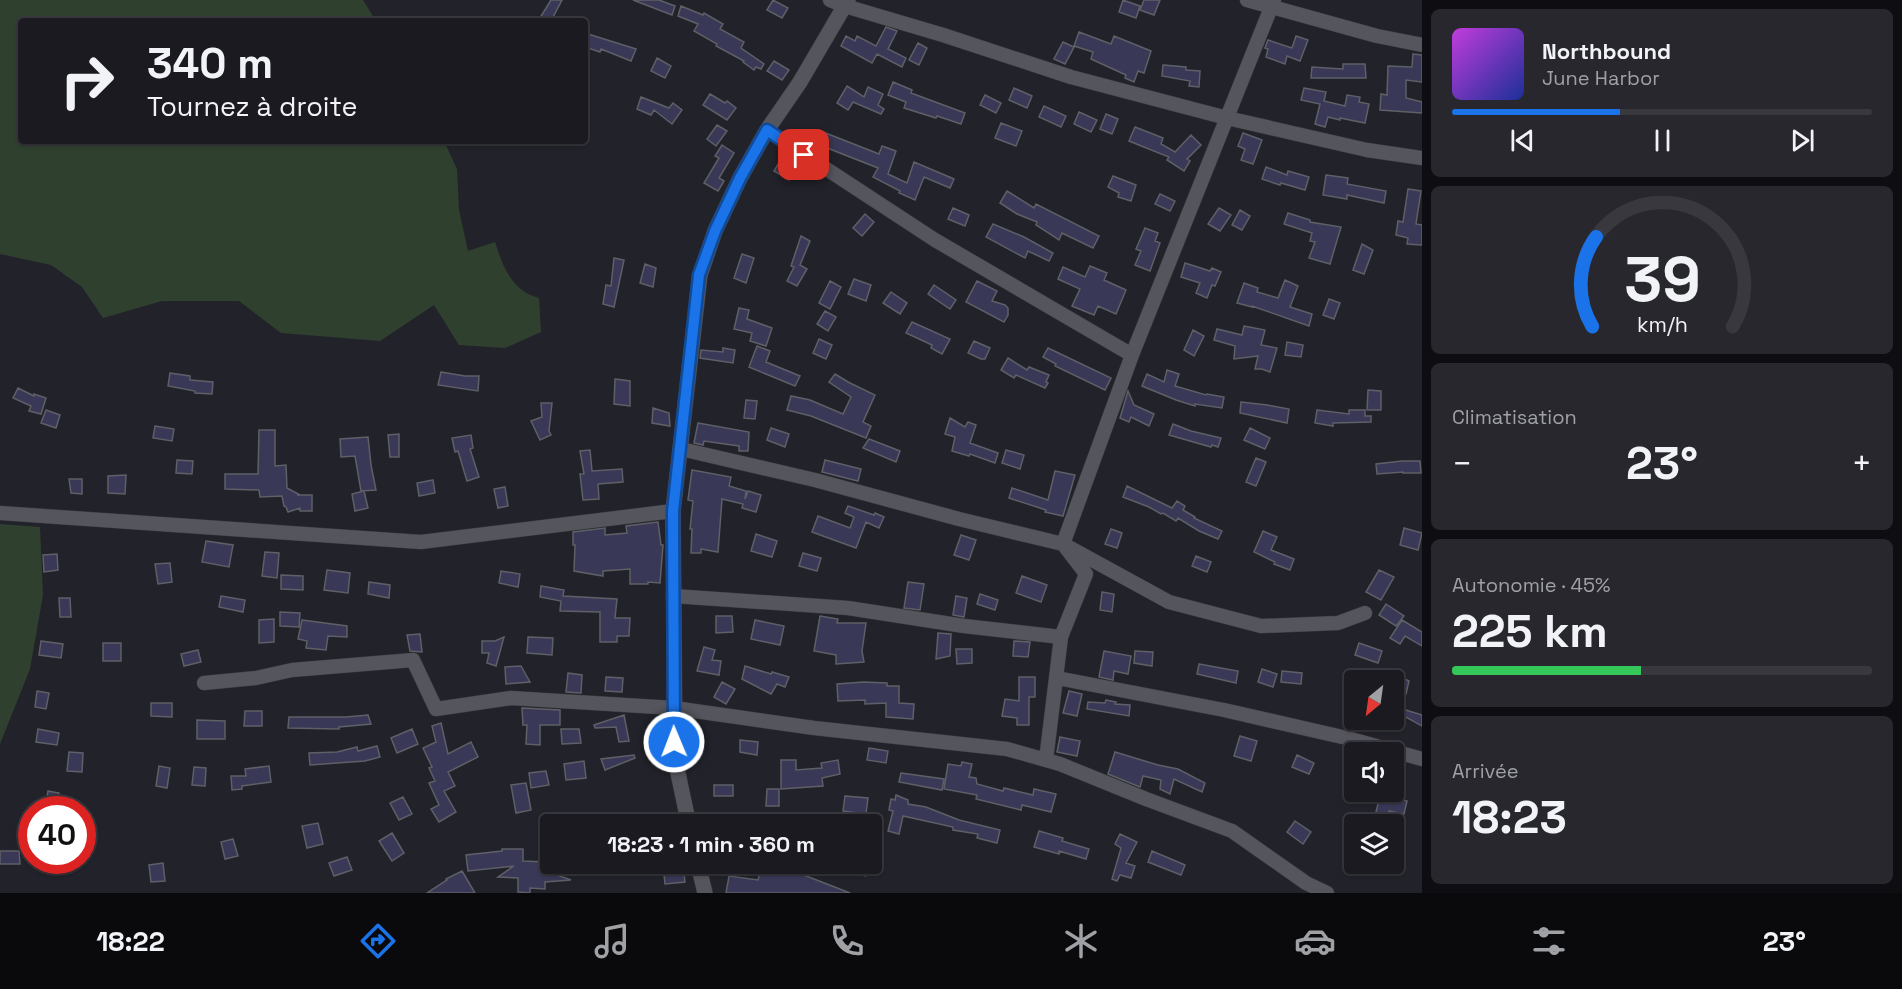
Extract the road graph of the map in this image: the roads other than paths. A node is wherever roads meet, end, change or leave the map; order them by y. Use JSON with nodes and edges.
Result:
{"nodes":[{"id":1,"x":830,"y":0,"type":"edge"},
{"id":2,"x":1247,"y":0,"type":"edge"},
{"id":3,"x":846,"y":3,"type":"edge"},
{"id":4,"x":1273,"y":4,"type":"edge"},
{"id":5,"x":1422,"y":45,"type":"edge"},
{"id":6,"x":1227,"y":118,"type":"junction"},
{"id":7,"x":767,"y":130,"type":"junction"},
{"id":8,"x":1422,"y":158,"type":"edge"},
{"id":9,"x":1132,"y":354,"type":"junction"},
{"id":10,"x":681,"y":449,"type":"junction"},
{"id":11,"x":673,"y":511,"type":"junction"},
{"id":12,"x":0,"y":513,"type":"edge"},
{"id":13,"x":1063,"y":544,"type":"junction"},
{"id":14,"x":673,"y":596,"type":"junction"},
{"id":15,"x":1365,"y":613,"type":"dead end"},
{"id":16,"x":1061,"y":636,"type":"junction"},
{"id":17,"x":1057,"y":678,"type":"junction"},
{"id":18,"x":204,"y":682,"type":"dead end"},
{"id":19,"x":674,"y":708,"type":"junction"},
{"id":20,"x":1422,"y":759,"type":"edge"},
{"id":21,"x":1046,"y":760,"type":"junction"},
{"id":22,"x":687,"y":814,"type":"edge"},
{"id":23,"x":700,"y":874,"type":"edge"},
{"id":24,"x":705,"y":893,"type":"edge"},
{"id":25,"x":1327,"y":893,"type":"edge"}],
"edges":[{"from":1,"to":3,"type":"street"},
{"from":2,"to":4,"type":"street"},
{"from":3,"to":6,"type":"street"},
{"from":3,"to":7,"type":"street"},
{"from":4,"to":5,"type":"street"},
{"from":4,"to":6,"type":"street"},
{"from":6,"to":8,"type":"street"},
{"from":6,"to":9,"type":"street"},
{"from":7,"to":9,"type":"street"},
{"from":7,"to":10,"type":"street"},
{"from":9,"to":13,"type":"street"},
{"from":10,"to":11,"type":"street"},
{"from":10,"to":13,"type":"street"},
{"from":11,"to":12,"type":"street"},
{"from":11,"to":14,"type":"street"},
{"from":13,"to":15,"type":"street"},
{"from":13,"to":16,"type":"street"},
{"from":14,"to":16,"type":"street"},
{"from":14,"to":19,"type":"street"},
{"from":16,"to":17,"type":"street"},
{"from":17,"to":20,"type":"street"},
{"from":17,"to":21,"type":"street"},
{"from":18,"to":19,"type":"street"},
{"from":19,"to":21,"type":"street"},
{"from":19,"to":22,"type":"street"},
{"from":21,"to":25,"type":"street"},
{"from":23,"to":24,"type":"street"}]}
